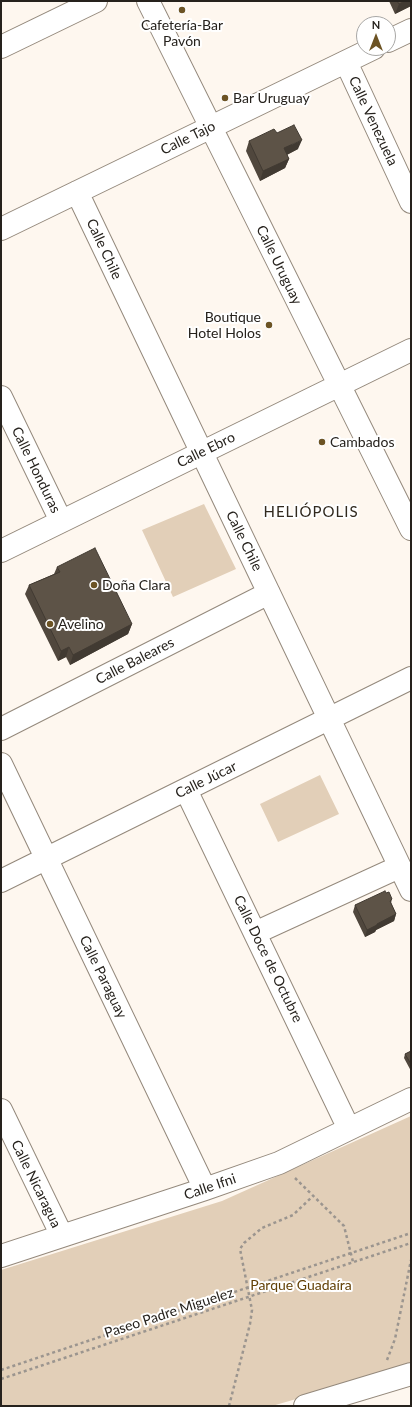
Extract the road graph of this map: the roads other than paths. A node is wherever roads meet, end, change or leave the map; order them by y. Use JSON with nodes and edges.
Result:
{"nodes":[{"id":1,"x":96,"y":1,"type":"edge"},
{"id":2,"x":148,"y":1,"type":"edge"},
{"id":3,"x":411,"y":30,"type":"edge"},
{"id":4,"x":396,"y":37,"type":"edge"},
{"id":5,"x":1,"y":47,"type":"edge"},
{"id":6,"x":358,"y":56,"type":"edge"},
{"id":7,"x":346,"y":62,"type":"junction"},
{"id":8,"x":211,"y":127,"type":"junction"},
{"id":9,"x":77,"y":192,"type":"junction"},
{"id":10,"x":411,"y":202,"type":"edge"},
{"id":11,"x":1,"y":229,"type":"edge"},
{"id":12,"x":411,"y":350,"type":"edge"},
{"id":13,"x":339,"y":385,"type":"junction"},
{"id":14,"x":1,"y":397,"type":"edge"},
{"id":15,"x":201,"y":453,"type":"junction"},
{"id":16,"x":61,"y":521,"type":"junction"},
{"id":17,"x":410,"y":523,"type":"edge"},
{"id":18,"x":1,"y":551,"type":"edge"},
{"id":19,"x":269,"y":593,"type":"junction"},
{"id":20,"x":411,"y":678,"type":"edge"},
{"id":21,"x":329,"y":719,"type":"junction"},
{"id":22,"x":1,"y":729,"type":"edge"},
{"id":23,"x":1,"y":764,"type":"edge"},
{"id":24,"x":186,"y":790,"type":"junction"},
{"id":25,"x":46,"y":859,"type":"junction"},
{"id":26,"x":399,"y":867,"type":"junction"},
{"id":27,"x":1,"y":881,"type":"edge"},
{"id":28,"x":411,"y":890,"type":"edge"},
{"id":29,"x":255,"y":933,"type":"junction"},
{"id":30,"x":411,"y":1099,"type":"edge"},
{"id":31,"x":1,"y":1110,"type":"edge"},
{"id":32,"x":349,"y":1129,"type":"junction"},
{"id":33,"x":205,"y":1190,"type":"junction"},
{"id":34,"x":62,"y":1236,"type":"junction"},
{"id":35,"x":1,"y":1256,"type":"edge"},
{"id":36,"x":411,"y":1374,"type":"edge"},
{"id":37,"x":305,"y":1406,"type":"edge"}],
"edges":[{"from":1,"to":5,"type":"street"},
{"from":2,"to":8,"type":"street","name":"Calle Uruguay"},
{"from":3,"to":4,"type":"street"},
{"from":6,"to":7,"type":"street","name":"Calle Tajo"},
{"from":7,"to":8,"type":"street","name":"Calle Tajo"},
{"from":7,"to":10,"type":"street","name":"Calle Venezuela"},
{"from":8,"to":9,"type":"street","name":"Calle Tajo"},
{"from":8,"to":13,"type":"street","name":"Calle Uruguay"},
{"from":9,"to":11,"type":"street","name":"Calle Tajo"},
{"from":9,"to":15,"type":"street","name":"Calle Chile"},
{"from":12,"to":13,"type":"street","name":"Calle Ebro"},
{"from":13,"to":15,"type":"street","name":"Calle Ebro"},
{"from":13,"to":17,"type":"street","name":"Calle Uruguay"},
{"from":14,"to":16,"type":"street","name":"Calle Honduras"},
{"from":15,"to":16,"type":"street","name":"Calle Ebro"},
{"from":15,"to":19,"type":"street","name":"Calle Chile"},
{"from":16,"to":18,"type":"street","name":"Calle Ebro"},
{"from":19,"to":21,"type":"street","name":"Calle Chile"},
{"from":19,"to":22,"type":"street","name":"Calle Baleares"},
{"from":20,"to":21,"type":"street","name":"Calle Júcar"},
{"from":21,"to":24,"type":"street","name":"Calle Júcar"},
{"from":21,"to":26,"type":"street","name":"Calle Chile"},
{"from":23,"to":25,"type":"street","name":"Calle Paraguay"},
{"from":24,"to":25,"type":"street","name":"Calle Júcar"},
{"from":24,"to":29,"type":"street","name":"Calle Doce de Octubre"},
{"from":25,"to":27,"type":"street","name":"Calle Júcar"},
{"from":25,"to":33,"type":"street","name":"Calle Paraguay"},
{"from":26,"to":28,"type":"street","name":"Calle Chile"},
{"from":26,"to":29,"type":"street"},
{"from":29,"to":32,"type":"street","name":"Calle Doce de Octubre"},
{"from":30,"to":32,"type":"street","name":"Calle Ifni"},
{"from":31,"to":34,"type":"street","name":"Calle Nicaragua"},
{"from":32,"to":33,"type":"street","name":"Calle Ifni"},
{"from":33,"to":34,"type":"street","name":"Calle Ifni"},
{"from":34,"to":35,"type":"street","name":"Calle Ifni"},
{"from":36,"to":37,"type":"street"}]}
